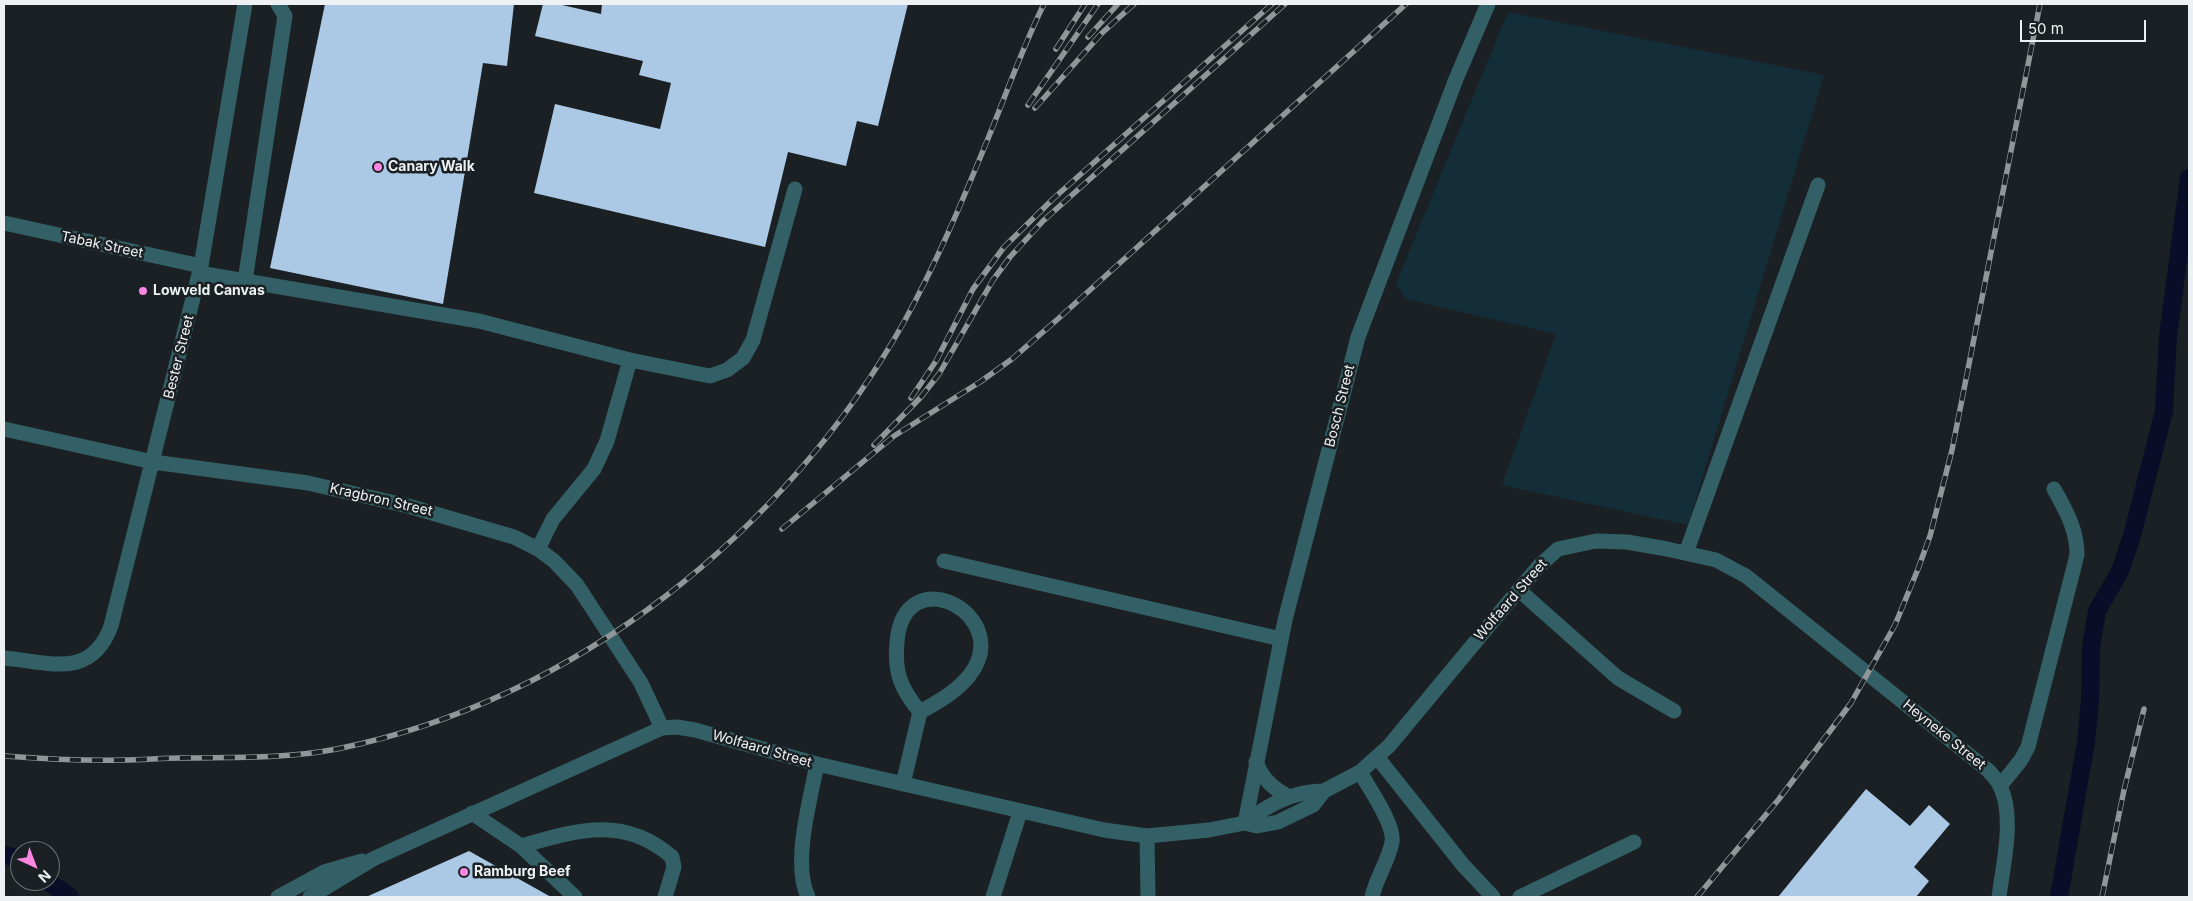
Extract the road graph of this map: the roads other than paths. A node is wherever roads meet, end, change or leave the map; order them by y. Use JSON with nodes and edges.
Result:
{"nodes":[{"id":1,"x":245,"y":4,"type":"edge"},
{"id":2,"x":278,"y":4,"type":"edge"},
{"id":3,"x":1488,"y":4,"type":"edge"},
{"id":4,"x":1818,"y":185,"type":"dead end"},
{"id":5,"x":796,"y":189,"type":"dead end"},
{"id":6,"x":4,"y":223,"type":"edge"},
{"id":7,"x":200,"y":270,"type":"junction"},
{"id":8,"x":245,"y":281,"type":"junction"},
{"id":9,"x":630,"y":360,"type":"junction"},
{"id":10,"x":4,"y":429,"type":"edge"},
{"id":11,"x":153,"y":462,"type":"junction"},
{"id":12,"x":2054,"y":489,"type":"dead end"},
{"id":13,"x":538,"y":549,"type":"junction"},
{"id":14,"x":1686,"y":553,"type":"junction"},
{"id":15,"x":944,"y":561,"type":"dead end"},
{"id":16,"x":1520,"y":591,"type":"junction"},
{"id":17,"x":1281,"y":639,"type":"junction"},
{"id":18,"x":4,"y":658,"type":"edge"},
{"id":19,"x":1867,"y":674,"type":"joint"},
{"id":20,"x":1674,"y":711,"type":"dead end"},
{"id":21,"x":920,"y":712,"type":"junction"},
{"id":22,"x":662,"y":728,"type":"junction"},
{"id":23,"x":1377,"y":756,"type":"junction"},
{"id":24,"x":1256,"y":762,"type":"junction"},
{"id":25,"x":817,"y":764,"type":"junction"},
{"id":26,"x":1360,"y":772,"type":"junction"},
{"id":27,"x":903,"y":784,"type":"junction"},
{"id":28,"x":2000,"y":786,"type":"junction"},
{"id":29,"x":1324,"y":790,"type":"junction"},
{"id":30,"x":1289,"y":797,"type":"junction"},
{"id":31,"x":1020,"y":812,"type":"junction"},
{"id":32,"x":472,"y":813,"type":"junction"},
{"id":33,"x":1245,"y":823,"type":"junction"},
{"id":34,"x":1147,"y":836,"type":"junction"},
{"id":35,"x":1634,"y":842,"type":"dead end"},
{"id":36,"x":521,"y":846,"type":"junction"},
{"id":37,"x":373,"y":859,"type":"junction"},
{"id":38,"x":278,"y":897,"type":"edge"},
{"id":39,"x":310,"y":897,"type":"edge"},
{"id":40,"x":575,"y":897,"type":"edge"},
{"id":41,"x":665,"y":897,"type":"edge"},
{"id":42,"x":808,"y":897,"type":"edge"},
{"id":43,"x":993,"y":897,"type":"edge"},
{"id":44,"x":1148,"y":897,"type":"edge"},
{"id":45,"x":1372,"y":897,"type":"edge"},
{"id":46,"x":1494,"y":897,"type":"edge"},
{"id":47,"x":1520,"y":897,"type":"edge"},
{"id":48,"x":1999,"y":897,"type":"edge"}],
"edges":[{"from":1,"to":7,"type":"street","name":"Bester Street"},
{"from":2,"to":8,"type":"street"},
{"from":3,"to":17,"type":"street","name":"Bosch Street"},
{"from":4,"to":14,"type":"street"},
{"from":5,"to":9,"type":"street","name":"Tabak Street"},
{"from":6,"to":7,"type":"street","name":"Tabak Street"},
{"from":7,"to":8,"type":"street","name":"Tabak Street"},
{"from":7,"to":11,"type":"street","name":"Bester Street"},
{"from":8,"to":9,"type":"street","name":"Tabak Street"},
{"from":9,"to":13,"type":"street"},
{"from":10,"to":11,"type":"street","name":"Kragbron Street"},
{"from":11,"to":13,"type":"street","name":"Kragbron Street"},
{"from":11,"to":18,"type":"street","name":"Bester Street"},
{"from":12,"to":28,"type":"street"},
{"from":13,"to":22,"type":"street","name":"Kragbron Street"},
{"from":14,"to":16,"type":"street","name":"Wolfaard Street"},
{"from":14,"to":19,"type":"street","name":"Wolfaard Street"},
{"from":15,"to":17,"type":"street"},
{"from":16,"to":20,"type":"street"},
{"from":16,"to":23,"type":"street","name":"Wolfaard Street"},
{"from":17,"to":24,"type":"street","name":"Bosch Street"},
{"from":19,"to":28,"type":"street","name":"Heyneke Street"},
{"from":21,"to":21,"type":"street"},
{"from":21,"to":27,"type":"street"},
{"from":22,"to":25,"type":"street","name":"Wolfaard Street"},
{"from":22,"to":32,"type":"street","name":"Wolfaard Street"},
{"from":23,"to":26,"type":"street","name":"Wolfaard Street"},
{"from":23,"to":46,"type":"street"},
{"from":24,"to":30,"type":"street"},
{"from":24,"to":33,"type":"street","name":"Bosch Street"},
{"from":25,"to":27,"type":"street","name":"Wolfaard Street"},
{"from":25,"to":42,"type":"street"},
{"from":26,"to":29,"type":"street","name":"Wolfaard Street"},
{"from":26,"to":45,"type":"street"},
{"from":27,"to":31,"type":"street","name":"Wolfaard Street"},
{"from":28,"to":48,"type":"street","name":"Heyneke Street"},
{"from":29,"to":30,"type":"street","name":"Wolfaard Street"},
{"from":29,"to":33,"type":"street","name":"Wolfaard Street"},
{"from":30,"to":33,"type":"street","name":"Wolfaard Street"},
{"from":31,"to":34,"type":"street","name":"Wolfaard Street"},
{"from":31,"to":43,"type":"street"},
{"from":32,"to":36,"type":"street"},
{"from":32,"to":37,"type":"street","name":"Wolfaard Street"},
{"from":33,"to":34,"type":"street","name":"Wolfaard Street"},
{"from":34,"to":44,"type":"street"},
{"from":35,"to":47,"type":"street"},
{"from":36,"to":40,"type":"street"},
{"from":36,"to":41,"type":"street"},
{"from":37,"to":38,"type":"street"},
{"from":37,"to":39,"type":"street","name":"Wolfaard Street"}]}
